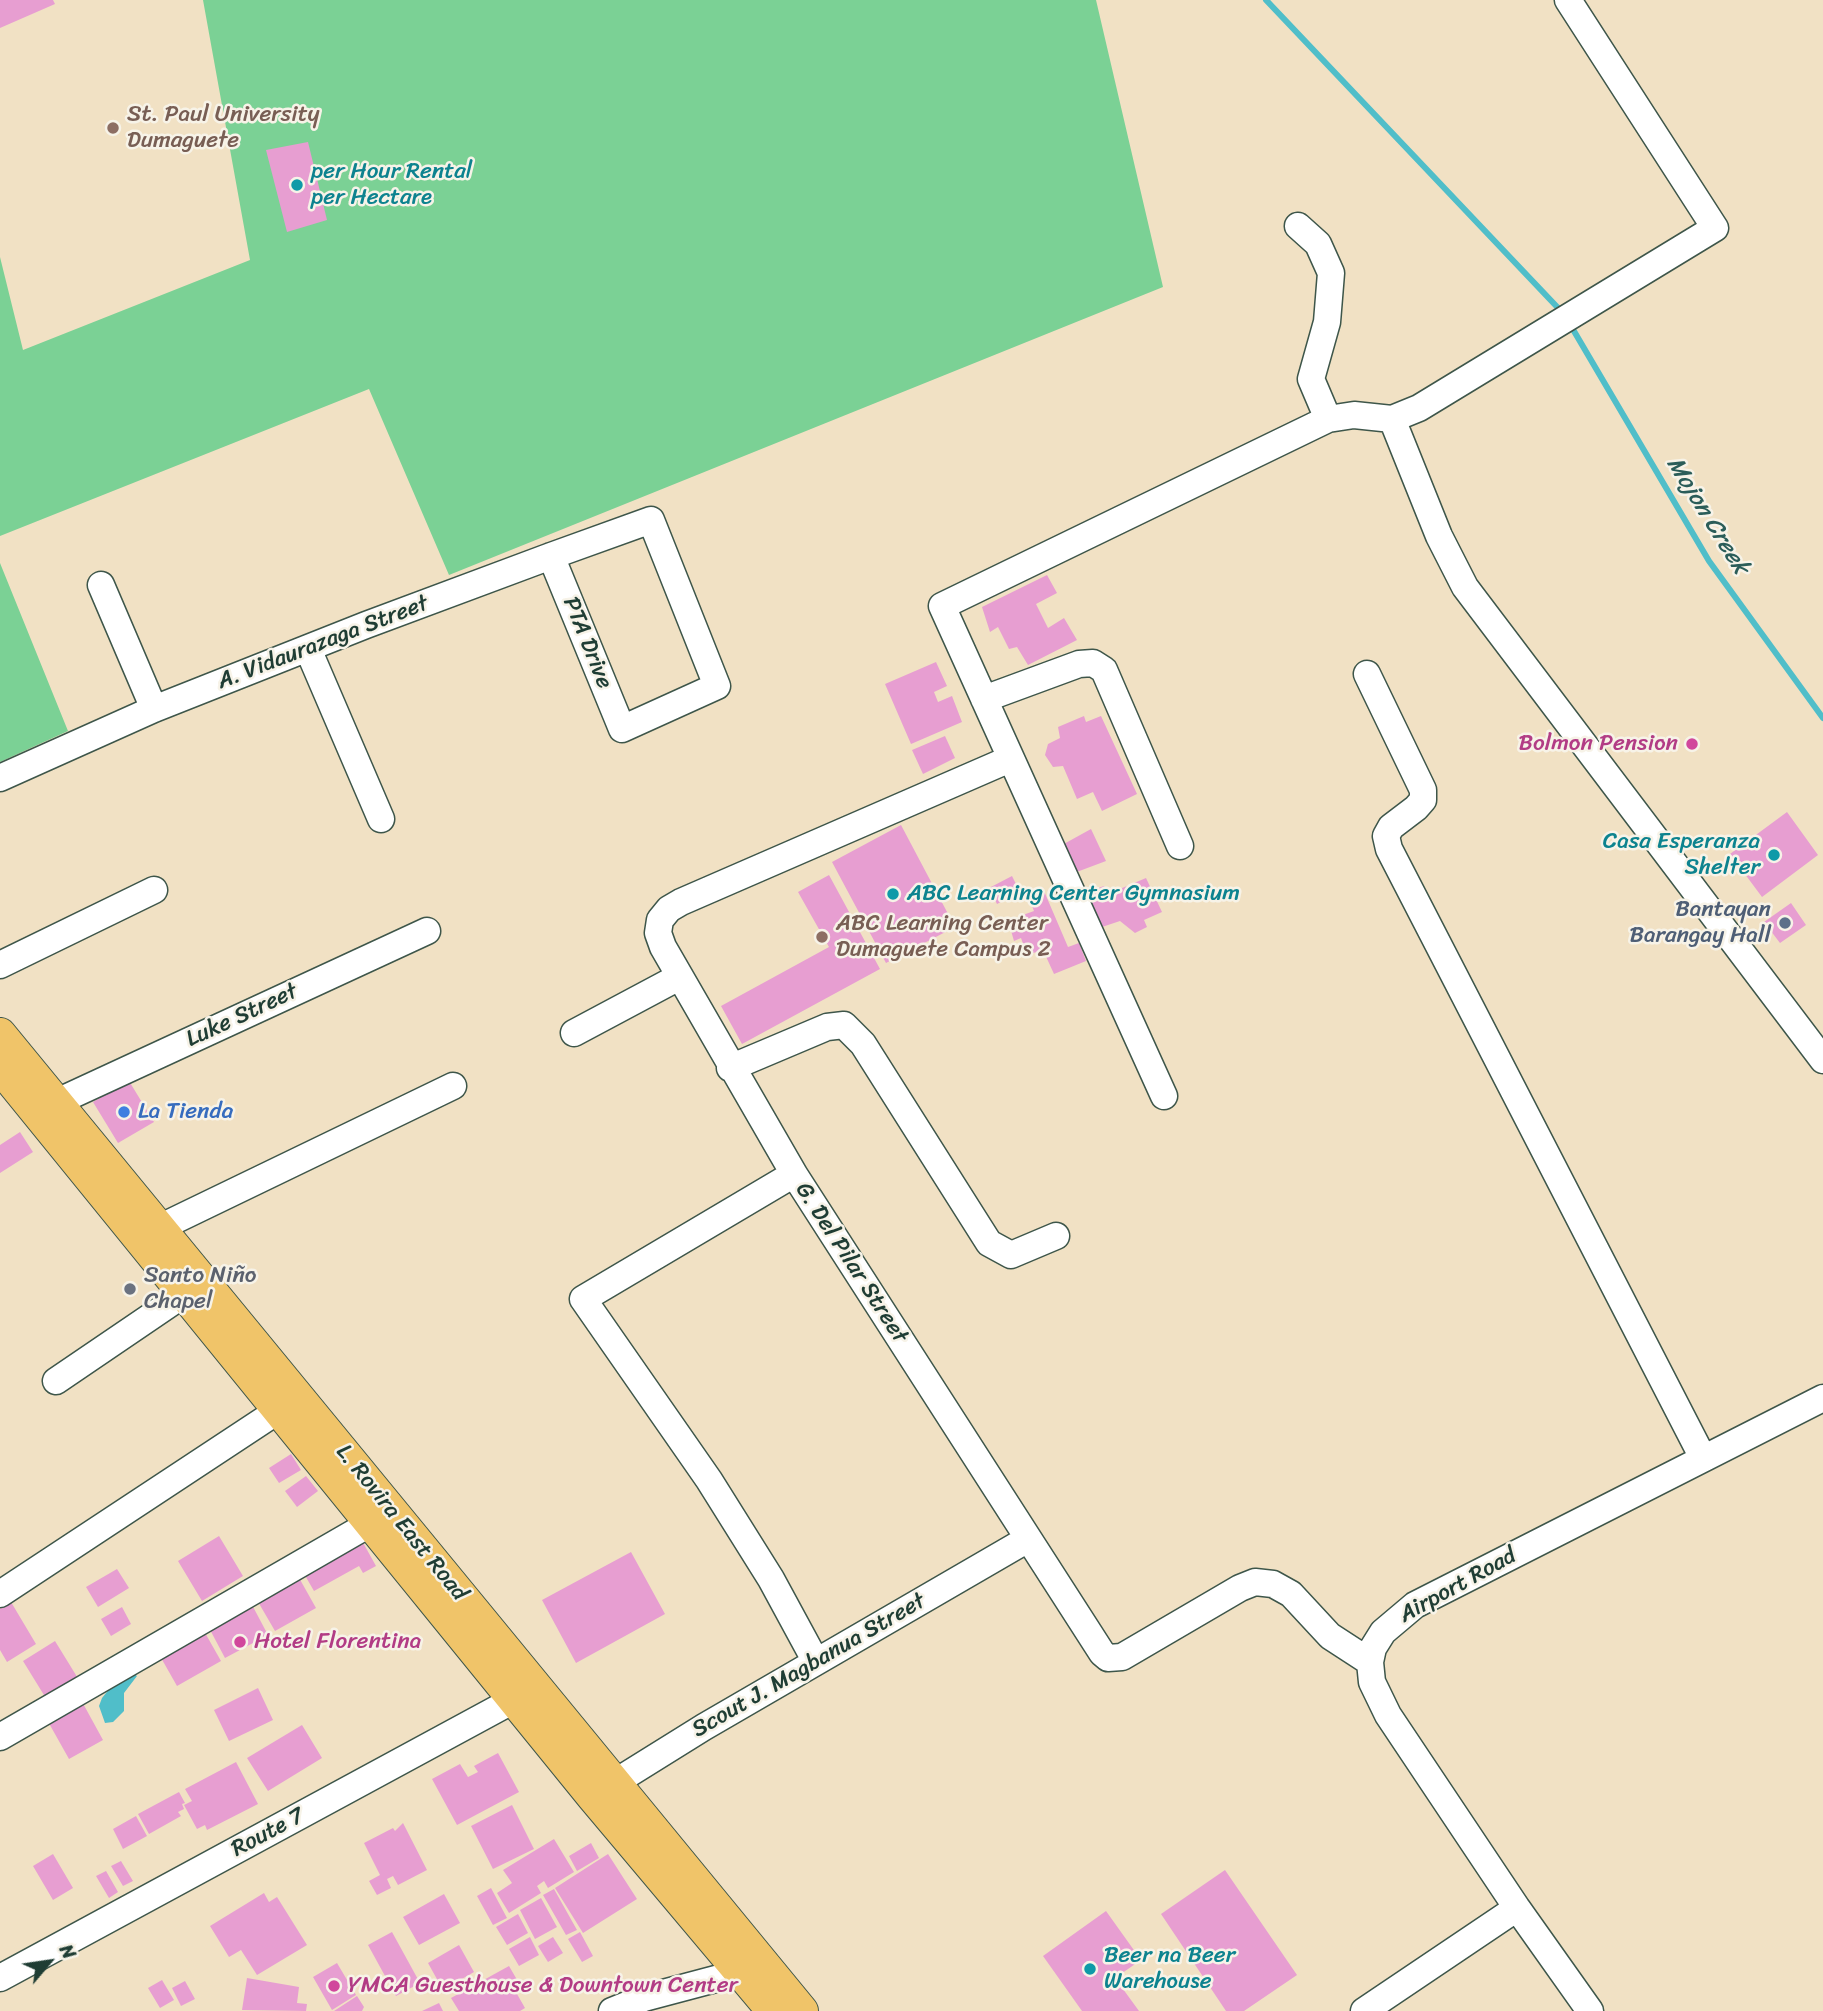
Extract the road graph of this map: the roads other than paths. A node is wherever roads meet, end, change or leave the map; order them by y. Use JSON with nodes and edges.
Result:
{"nodes":[{"id":1,"x":1568,"y":0,"type":"edge"},
{"id":2,"x":1298,"y":226,"type":"dead end"},
{"id":3,"x":1328,"y":419,"type":"junction"},
{"id":4,"x":1392,"y":419,"type":"junction"},
{"id":5,"x":551,"y":556,"type":"junction"},
{"id":6,"x":101,"y":585,"type":"dead end"},
{"id":7,"x":308,"y":649,"type":"junction"},
{"id":8,"x":1367,"y":674,"type":"dead end"},
{"id":9,"x":984,"y":699,"type":"junction"},
{"id":10,"x":154,"y":709,"type":"junction"},
{"id":11,"x":622,"y":729,"type":"joint"},
{"id":12,"x":1010,"y":759,"type":"junction"},
{"id":13,"x":0,"y":778,"type":"edge"},
{"id":14,"x":381,"y":819,"type":"dead end"},
{"id":15,"x":1180,"y":846,"type":"dead end"},
{"id":16,"x":154,"y":890,"type":"dead end"},
{"id":17,"x":427,"y":931,"type":"dead end"},
{"id":18,"x":0,"y":965,"type":"edge"},
{"id":19,"x":679,"y":977,"type":"junction"},
{"id":20,"x":574,"y":1033,"type":"dead end"},
{"id":21,"x":4,"y":1054,"type":"edge"},
{"id":22,"x":1823,"y":1060,"type":"edge"},
{"id":23,"x":730,"y":1068,"type":"junction"},
{"id":24,"x":453,"y":1086,"type":"dead end"},
{"id":25,"x":1164,"y":1097,"type":"dead end"},
{"id":26,"x":57,"y":1102,"type":"junction"},
{"id":27,"x":794,"y":1174,"type":"junction"},
{"id":28,"x":159,"y":1228,"type":"junction"},
{"id":29,"x":1056,"y":1236,"type":"dead end"},
{"id":30,"x":172,"y":1262,"type":"junction"},
{"id":31,"x":184,"y":1294,"type":"junction"},
{"id":32,"x":57,"y":1381,"type":"dead end"},
{"id":33,"x":1823,"y":1398,"type":"edge"},
{"id":34,"x":279,"y":1410,"type":"junction"},
{"id":35,"x":329,"y":1454,"type":"junction"},
{"id":36,"x":1703,"y":1458,"type":"junction"},
{"id":37,"x":371,"y":1523,"type":"junction"},
{"id":38,"x":1027,"y":1539,"type":"junction"},
{"id":39,"x":0,"y":1594,"type":"edge"},
{"id":40,"x":816,"y":1662,"type":"junction"},
{"id":41,"x":1370,"y":1662,"type":"junction"},
{"id":42,"x":526,"y":1694,"type":"junction"},
{"id":43,"x":0,"y":1737,"type":"edge"},
{"id":44,"x":604,"y":1790,"type":"junction"},
{"id":45,"x":1517,"y":1908,"type":"junction"},
{"id":46,"x":742,"y":1972,"type":"junction"},
{"id":47,"x":0,"y":1978,"type":"edge"},
{"id":48,"x":612,"y":2011,"type":"edge"},
{"id":49,"x":773,"y":2011,"type":"edge"},
{"id":50,"x":802,"y":2011,"type":"edge"},
{"id":51,"x":1364,"y":2011,"type":"edge"},
{"id":52,"x":1590,"y":2011,"type":"edge"}],
"edges":[{"from":1,"to":4,"type":"street"},
{"from":2,"to":3,"type":"street"},
{"from":3,"to":4,"type":"street"},
{"from":3,"to":9,"type":"street"},
{"from":4,"to":22,"type":"street"},
{"from":5,"to":7,"type":"street","name":"A. Vidaurazaga Street"},
{"from":5,"to":11,"type":"street","name":"PTA Drive"},
{"from":5,"to":11,"type":"street","name":"A. Vidaurazaga Street"},
{"from":6,"to":10,"type":"street"},
{"from":7,"to":10,"type":"street","name":"A. Vidaurazaga Street"},
{"from":7,"to":14,"type":"street"},
{"from":8,"to":36,"type":"street"},
{"from":9,"to":12,"type":"street"},
{"from":9,"to":15,"type":"street"},
{"from":10,"to":13,"type":"street","name":"A. Vidaurazaga Street"},
{"from":12,"to":19,"type":"street","name":"G. Del Pilar Street"},
{"from":12,"to":25,"type":"street"},
{"from":16,"to":18,"type":"street"},
{"from":17,"to":26,"type":"street","name":"Luke Street"},
{"from":19,"to":20,"type":"street"},
{"from":19,"to":23,"type":"street","name":"G. Del Pilar Street"},
{"from":21,"to":26,"type":"main road","name":"L. Rovira East Road"},
{"from":21,"to":30,"type":"main road","name":"L. Rovira East Road"},
{"from":23,"to":27,"type":"street","name":"G. Del Pilar Street"},
{"from":23,"to":29,"type":"street"},
{"from":24,"to":28,"type":"street"},
{"from":26,"to":28,"type":"main road","name":"L. Rovira East Road"},
{"from":27,"to":38,"type":"street","name":"G. Del Pilar Street"},
{"from":27,"to":40,"type":"street"},
{"from":28,"to":30,"type":"main road","name":"L. Rovira East Road"},
{"from":30,"to":31,"type":"main road","name":"L. Rovira East Road"},
{"from":30,"to":35,"type":"main road","name":"L. Rovira East Road"},
{"from":31,"to":32,"type":"street"},
{"from":31,"to":34,"type":"main road","name":"L. Rovira East Road"},
{"from":33,"to":36,"type":"street","name":"Airport Road"},
{"from":34,"to":35,"type":"main road","name":"L. Rovira East Road"},
{"from":34,"to":39,"type":"street"},
{"from":35,"to":37,"type":"main road","name":"L. Rovira East Road"},
{"from":35,"to":42,"type":"main road","name":"L. Rovira East Road"},
{"from":36,"to":41,"type":"street","name":"Airport Road"},
{"from":37,"to":42,"type":"main road","name":"L. Rovira East Road"},
{"from":37,"to":43,"type":"street"},
{"from":38,"to":40,"type":"street","name":"Scout J. Magbanua Street"},
{"from":38,"to":41,"type":"street","name":"G. Del Pilar Street"},
{"from":40,"to":44,"type":"street","name":"Scout J. Magbanua Street"},
{"from":41,"to":45,"type":"street"},
{"from":42,"to":44,"type":"main road","name":"L. Rovira East Road"},
{"from":42,"to":47,"type":"street","name":"Route 7"},
{"from":44,"to":46,"type":"main road","name":"L. Rovira East Road"},
{"from":44,"to":50,"type":"main road","name":"L. Rovira East Road"},
{"from":45,"to":51,"type":"street"},
{"from":45,"to":52,"type":"street"},
{"from":46,"to":48,"type":"street"},
{"from":46,"to":49,"type":"main road","name":"L. Rovira East Road"}]}
